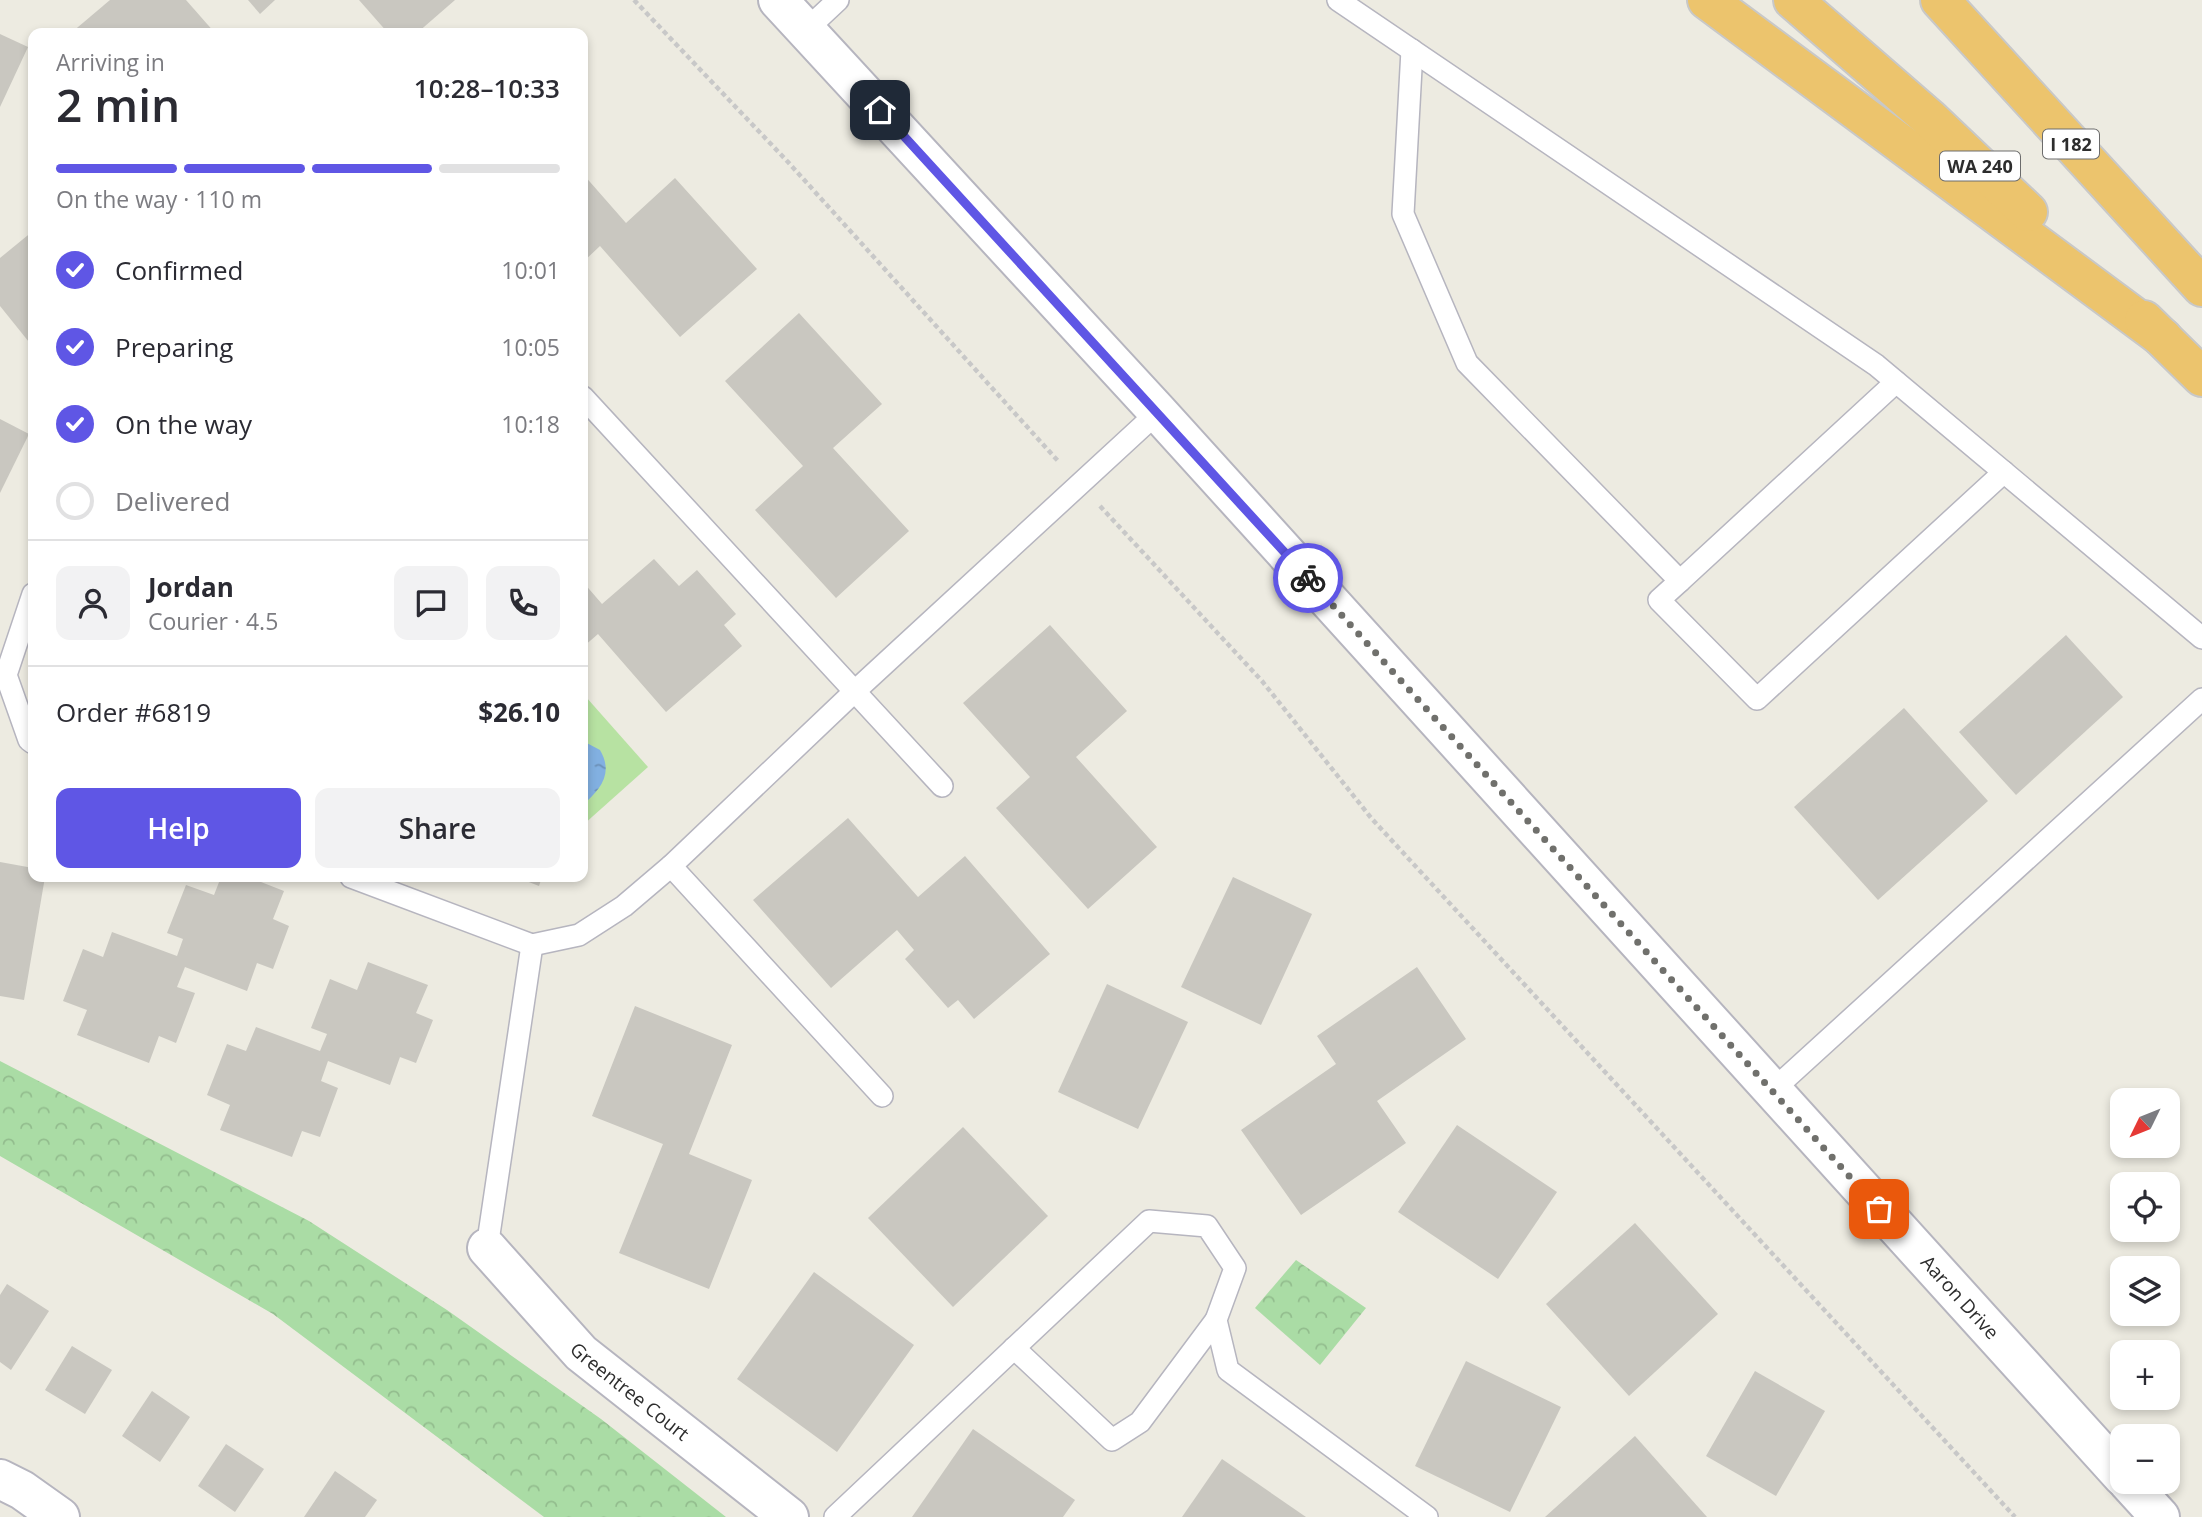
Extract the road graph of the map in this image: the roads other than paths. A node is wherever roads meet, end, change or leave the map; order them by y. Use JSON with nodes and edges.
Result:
{"nodes":[{"id":1,"x":778,"y":0,"type":"edge"},
{"id":2,"x":838,"y":0,"type":"edge"},
{"id":3,"x":1338,"y":0,"type":"edge"},
{"id":4,"x":1707,"y":0,"type":"edge"},
{"id":5,"x":1793,"y":0,"type":"edge"},
{"id":6,"x":1940,"y":0,"type":"edge"},
{"id":7,"x":806,"y":30,"type":"junction"},
{"id":8,"x":1412,"y":50,"type":"junction"},
{"id":9,"x":2202,"y":287,"type":"edge"},
{"id":10,"x":2163,"y":338,"type":"junction"},
{"id":11,"x":2202,"y":377,"type":"edge"},
{"id":12,"x":1896,"y":382,"type":"junction"},
{"id":13,"x":588,"y":402,"type":"edge"},
{"id":14,"x":1158,"y":412,"type":"junction"},
{"id":15,"x":2004,"y":472,"type":"junction"},
{"id":16,"x":1680,"y":581,"type":"junction"},
{"id":17,"x":28,"y":609,"type":"edge"},
{"id":18,"x":2202,"y":638,"type":"edge"},
{"id":19,"x":854,"y":692,"type":"junction"},
{"id":20,"x":2202,"y":699,"type":"edge"},
{"id":21,"x":28,"y":737,"type":"edge"},
{"id":22,"x":942,"y":786,"type":"dead end"},
{"id":23,"x":671,"y":866,"type":"junction"},
{"id":24,"x":364,"y":882,"type":"edge"},
{"id":25,"x":532,"y":945,"type":"junction"},
{"id":26,"x":1772,"y":1091,"type":"junction"},
{"id":27,"x":882,"y":1096,"type":"dead end"},
{"id":28,"x":487,"y":1248,"type":"joint"},
{"id":29,"x":1216,"y":1320,"type":"junction"},
{"id":30,"x":1014,"y":1349,"type":"junction"},
{"id":31,"x":2110,"y":1463,"type":"edge"},
{"id":32,"x":0,"y":1479,"type":"edge"},
{"id":33,"x":2139,"y":1494,"type":"edge"},
{"id":34,"x":60,"y":1517,"type":"edge"},
{"id":35,"x":789,"y":1517,"type":"edge"},
{"id":36,"x":835,"y":1517,"type":"edge"},
{"id":37,"x":1427,"y":1517,"type":"edge"},
{"id":38,"x":2160,"y":1517,"type":"edge"}],
"edges":[{"from":1,"to":7,"type":"street","name":"Aaron Drive"},
{"from":2,"to":7,"type":"lane"},
{"from":3,"to":8,"type":"lane"},
{"from":4,"to":10,"type":"highway"},
{"from":5,"to":10,"type":"highway","number":"WA 240"},
{"from":6,"to":9,"type":"highway","number":"I 182"},
{"from":7,"to":14,"type":"street","name":"Aaron Drive"},
{"from":8,"to":12,"type":"lane"},
{"from":8,"to":16,"type":"lane"},
{"from":10,"to":11,"type":"highway","number":"WA 240"},
{"from":12,"to":15,"type":"lane"},
{"from":12,"to":16,"type":"lane"},
{"from":13,"to":19,"type":"lane"},
{"from":14,"to":19,"type":"lane"},
{"from":14,"to":26,"type":"street","name":"Aaron Drive"},
{"from":15,"to":16,"type":"lane"},
{"from":15,"to":18,"type":"lane"},
{"from":17,"to":21,"type":"lane"},
{"from":19,"to":22,"type":"lane"},
{"from":19,"to":23,"type":"lane"},
{"from":20,"to":26,"type":"lane"},
{"from":23,"to":25,"type":"lane"},
{"from":23,"to":27,"type":"lane"},
{"from":24,"to":25,"type":"lane"},
{"from":25,"to":28,"type":"lane"},
{"from":26,"to":31,"type":"street","name":"Aaron Drive"},
{"from":28,"to":35,"type":"street","name":"Greentree Court"},
{"from":29,"to":30,"type":"lane"},
{"from":29,"to":30,"type":"lane"},
{"from":29,"to":37,"type":"lane"},
{"from":30,"to":36,"type":"lane"},
{"from":32,"to":34,"type":"street"},
{"from":33,"to":38,"type":"street"}]}
